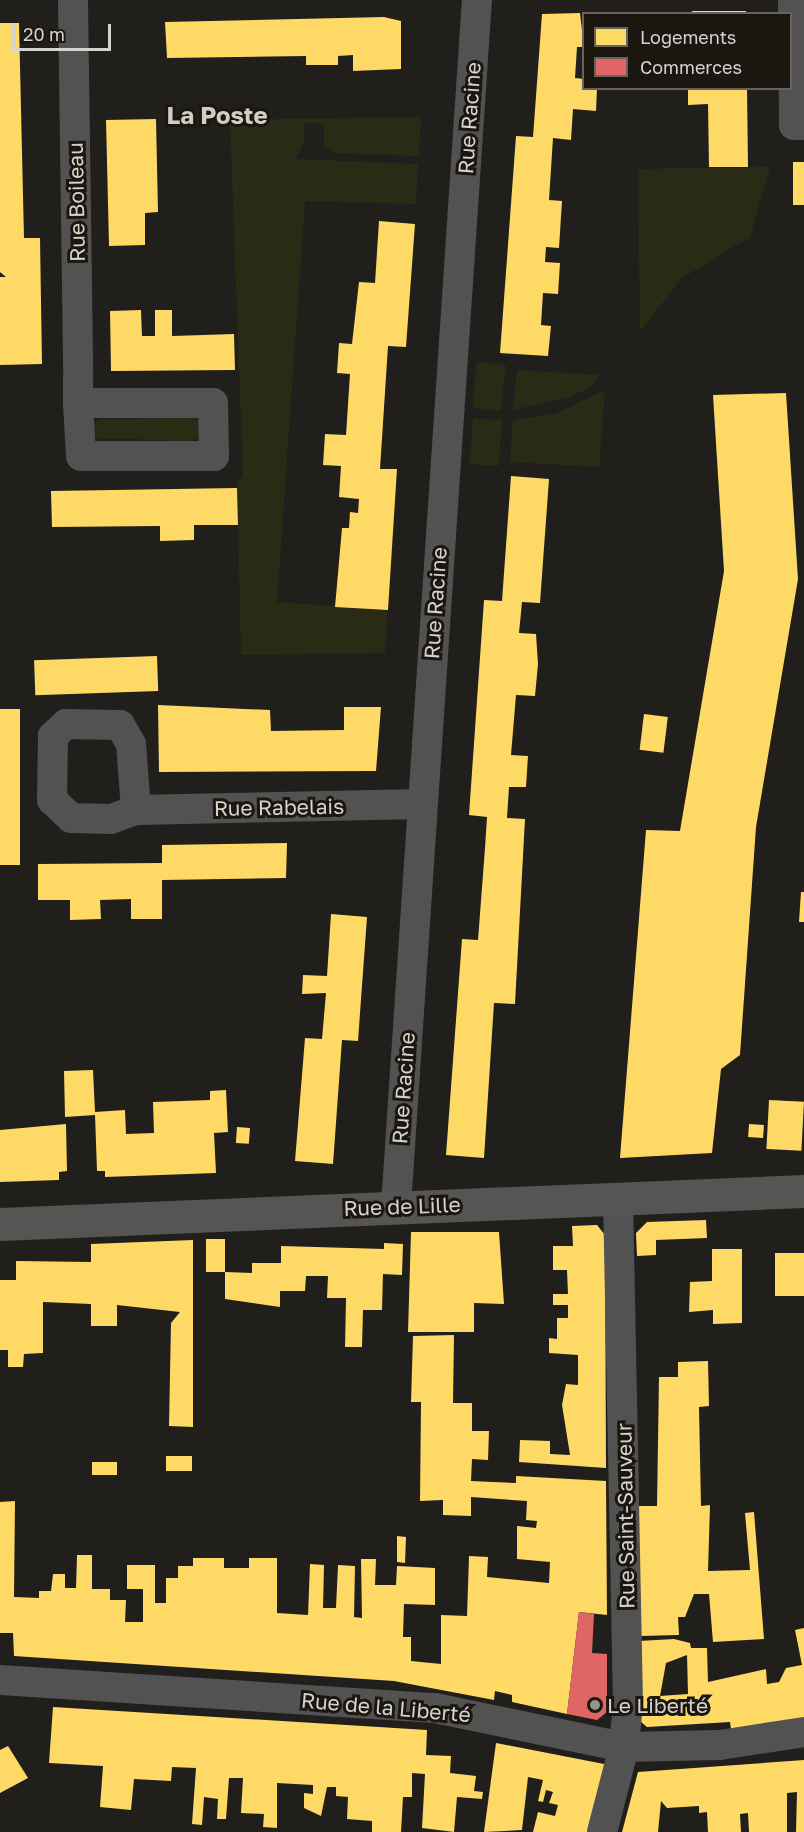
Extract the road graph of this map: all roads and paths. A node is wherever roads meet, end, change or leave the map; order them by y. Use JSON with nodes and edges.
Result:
{"nodes":[{"id":1,"x":73,"y":0,"type":"edge"},
{"id":2,"x":477,"y":0,"type":"edge"},
{"id":3,"x":793,"y":0,"type":"edge"},
{"id":4,"x":804,"y":125,"type":"edge"},
{"id":5,"x":78,"y":403,"type":"dead end"},
{"id":6,"x":421,"y":804,"type":"junction"},
{"id":7,"x":136,"y":810,"type":"dead end"},
{"id":8,"x":804,"y":1191,"type":"edge"},
{"id":9,"x":618,"y":1198,"type":"junction"},
{"id":10,"x":396,"y":1206,"type":"junction"},
{"id":11,"x":0,"y":1224,"type":"edge"},
{"id":12,"x":0,"y":1680,"type":"edge"},
{"id":13,"x":804,"y":1732,"type":"edge"},
{"id":14,"x":624,"y":1747,"type":"junction"},
{"id":15,"x":602,"y":1832,"type":"edge"}],
"edges":[{"from":1,"to":5,"type":"street","name":"Rue Boileau"},
{"from":2,"to":6,"type":"street","name":"Rue Racine"},
{"from":3,"to":4,"type":"street"},
{"from":6,"to":7,"type":"street","name":"Rue Rabelais"},
{"from":6,"to":10,"type":"street","name":"Rue Racine"},
{"from":8,"to":9,"type":"street","name":"Rue de Lille"},
{"from":9,"to":10,"type":"street","name":"Rue de Lille"},
{"from":9,"to":14,"type":"street","name":"Rue Saint-Sauveur"},
{"from":10,"to":11,"type":"street","name":"Rue de Lille"},
{"from":12,"to":14,"type":"street","name":"Rue de la Liberté"},
{"from":13,"to":14,"type":"street","name":"Rue de la Liberté"},
{"from":14,"to":15,"type":"street","name":"Rue Saint-Sauveur"}]}
